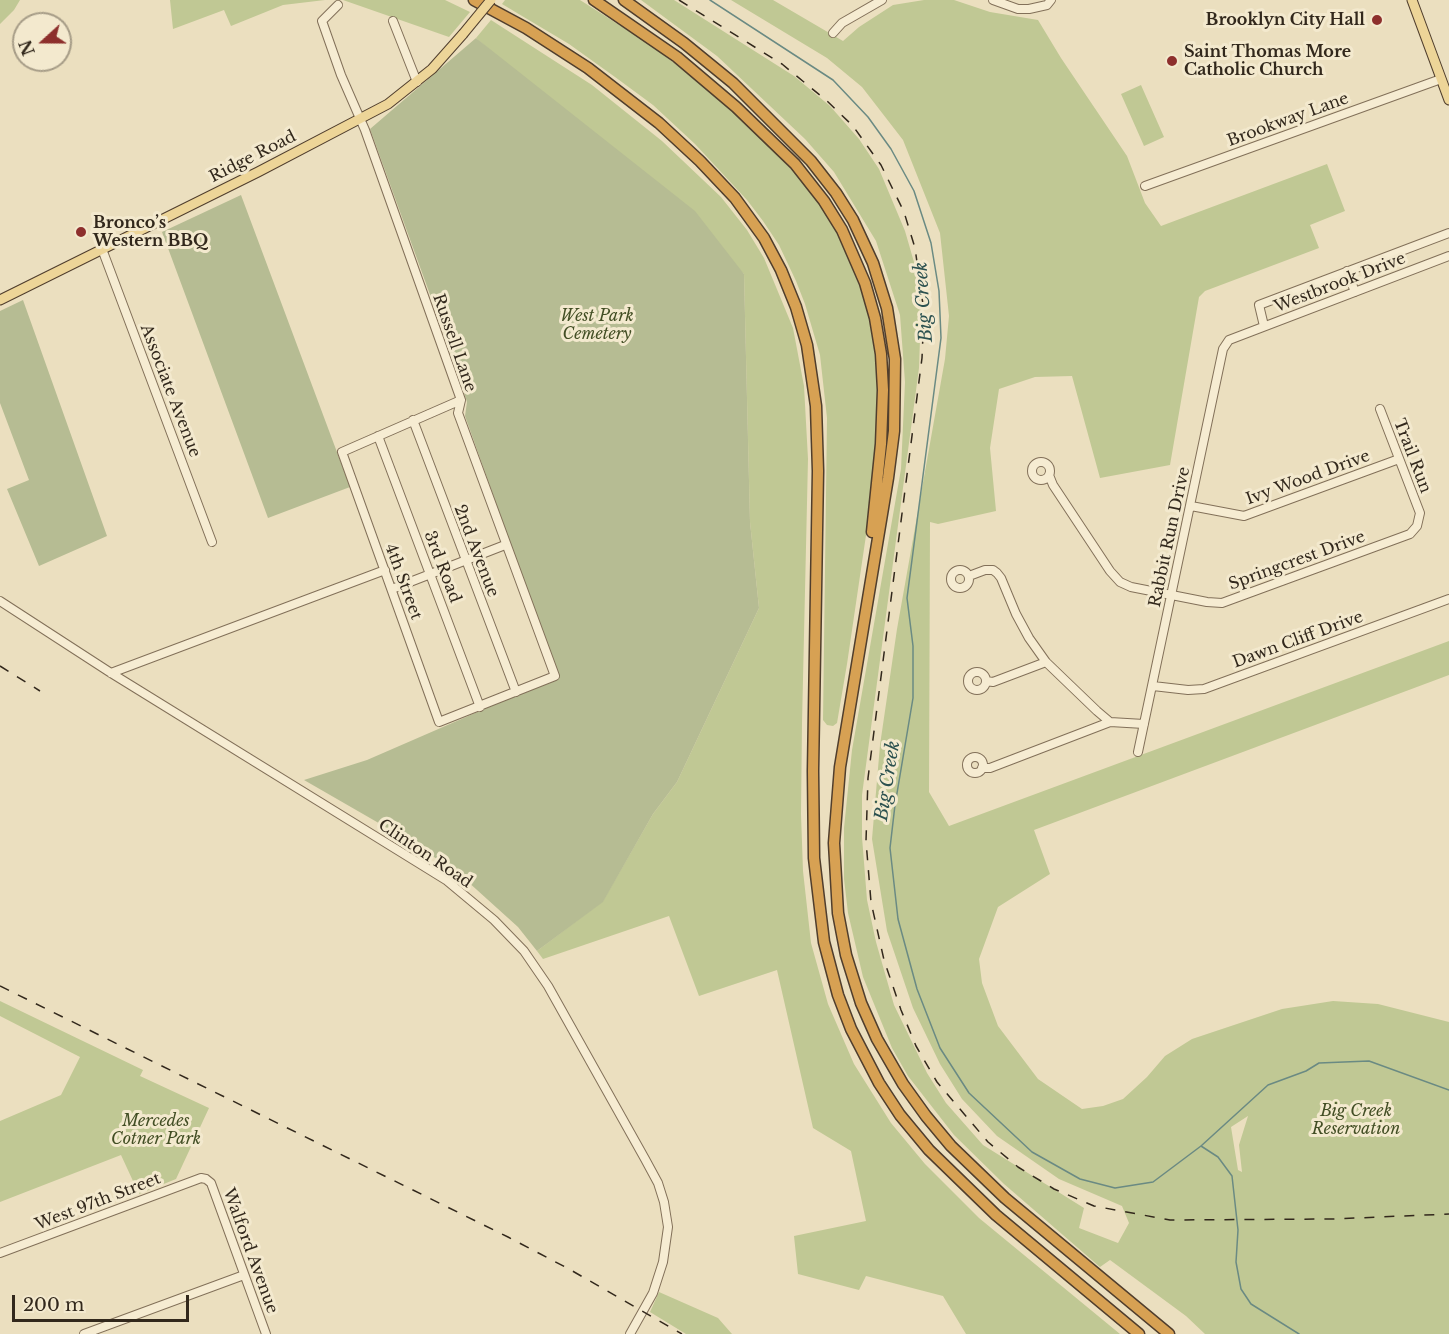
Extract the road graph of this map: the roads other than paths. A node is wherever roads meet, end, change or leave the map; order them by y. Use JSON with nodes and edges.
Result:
{"nodes":[{"id":1,"x":474,"y":0,"type":"edge"},
{"id":2,"x":491,"y":0,"type":"edge"},
{"id":3,"x":594,"y":0,"type":"edge"},
{"id":4,"x":624,"y":0,"type":"edge"},
{"id":5,"x":882,"y":0,"type":"edge"},
{"id":6,"x":993,"y":0,"type":"edge"},
{"id":7,"x":1052,"y":0,"type":"edge"},
{"id":8,"x":1412,"y":0,"type":"edge"},
{"id":9,"x":338,"y":5,"type":"dead end"},
{"id":10,"x":393,"y":21,"type":"dead end"},
{"id":11,"x":833,"y":33,"type":"dead end"},
{"id":12,"x":1441,"y":79,"type":"junction"},
{"id":13,"x":417,"y":82,"type":"junction"},
{"id":14,"x":1449,"y":100,"type":"edge"},
{"id":15,"x":359,"y":120,"type":"junction"},
{"id":16,"x":1145,"y":186,"type":"dead end"},
{"id":17,"x":1449,"y":233,"type":"edge"},
{"id":18,"x":102,"y":249,"type":"junction"},
{"id":19,"x":1449,"y":256,"type":"edge"},
{"id":20,"x":1347,"y":271,"type":"junction"},
{"id":21,"x":1355,"y":292,"type":"junction"},
{"id":22,"x":0,"y":300,"type":"edge"},
{"id":23,"x":1264,"y":326,"type":"junction"},
{"id":24,"x":1240,"y":335,"type":"joint"},
{"id":25,"x":461,"y":400,"type":"junction"},
{"id":26,"x":1380,"y":409,"type":"dead end"},
{"id":27,"x":413,"y":420,"type":"junction"},
{"id":28,"x":378,"y":436,"type":"junction"},
{"id":29,"x":1399,"y":459,"type":"junction"},
{"id":30,"x":1048,"y":475,"type":"dead end"},
{"id":31,"x":1191,"y":506,"type":"junction"},
{"id":32,"x":1419,"y":513,"type":"joint"},
{"id":33,"x":212,"y":542,"type":"dead end"},
{"id":34,"x":505,"y":545,"type":"junction"},
{"id":35,"x":465,"y":560,"type":"junction"},
{"id":36,"x":385,"y":570,"type":"junction"},
{"id":37,"x":430,"y":573,"type":"junction"},
{"id":38,"x":969,"y":576,"type":"dead end"},
{"id":39,"x":392,"y":589,"type":"junction"},
{"id":40,"x":1172,"y":594,"type":"junction"},
{"id":41,"x":1449,"y":599,"type":"edge"},
{"id":42,"x":0,"y":601,"type":"edge"},
{"id":43,"x":863,"y":625,"type":"junction"},
{"id":44,"x":1046,"y":662,"type":"junction"},
{"id":45,"x":111,"y":673,"type":"junction"},
{"id":46,"x":986,"y":681,"type":"dead end"},
{"id":47,"x":1153,"y":686,"type":"junction"},
{"id":48,"x":516,"y":692,"type":"junction"},
{"id":49,"x":480,"y":707,"type":"junction"},
{"id":50,"x":1110,"y":722,"type":"junction"},
{"id":51,"x":1144,"y":724,"type":"junction"},
{"id":52,"x":1138,"y":752,"type":"dead end"},
{"id":53,"x":982,"y":768,"type":"dead end"},
{"id":54,"x":206,"y":1179,"type":"joint"},
{"id":55,"x":0,"y":1253,"type":"edge"},
{"id":56,"x":244,"y":1275,"type":"junction"},
{"id":57,"x":84,"y":1334,"type":"edge"},
{"id":58,"x":266,"y":1334,"type":"edge"},
{"id":59,"x":630,"y":1334,"type":"edge"},
{"id":60,"x":1139,"y":1334,"type":"edge"},
{"id":61,"x":1169,"y":1334,"type":"edge"}],
"edges":[{"from":1,"to":60,"type":"highway"},
{"from":2,"to":13,"type":"main road","name":"Ridge Road","bridge":true},
{"from":3,"to":43,"type":"highway"},
{"from":4,"to":43,"type":"highway"},
{"from":5,"to":11,"type":"street"},
{"from":6,"to":7,"type":"street"},
{"from":8,"to":12,"type":"main road"},
{"from":9,"to":15,"type":"street","name":"Russell Lane"},
{"from":10,"to":13,"type":"street"},
{"from":12,"to":14,"type":"main road"},
{"from":12,"to":16,"type":"street","name":"Brookway Lane"},
{"from":13,"to":15,"type":"main road","name":"Ridge Road"},
{"from":15,"to":18,"type":"main road","name":"Ridge Road"},
{"from":15,"to":25,"type":"street","name":"Russell Lane"},
{"from":17,"to":20,"type":"street"},
{"from":18,"to":22,"type":"main road","name":"Ridge Road"},
{"from":18,"to":33,"type":"street","name":"Associate Avenue"},
{"from":19,"to":21,"type":"street","name":"Westbrook Drive"},
{"from":20,"to":21,"type":"street"},
{"from":20,"to":23,"type":"street"},
{"from":21,"to":23,"type":"street","name":"Westbrook Drive"},
{"from":23,"to":24,"type":"street","name":"Westbrook Drive"},
{"from":24,"to":31,"type":"street","name":"Rabbit Run Drive"},
{"from":25,"to":27,"type":"street"},
{"from":25,"to":34,"type":"street","name":"Russell Lane"},
{"from":26,"to":29,"type":"street","name":"Trail Run"},
{"from":27,"to":28,"type":"street"},
{"from":27,"to":35,"type":"street","name":"2nd Avenue"},
{"from":28,"to":36,"type":"street","name":"4th Street"},
{"from":28,"to":37,"type":"street","name":"3rd Road"},
{"from":29,"to":31,"type":"street","name":"Ivy Wood Drive"},
{"from":29,"to":32,"type":"street","name":"Trail Run"},
{"from":30,"to":40,"type":"street","name":"Springcrest Drive"},
{"from":31,"to":40,"type":"street","name":"Rabbit Run Drive"},
{"from":32,"to":40,"type":"street","name":"Springcrest Drive"},
{"from":34,"to":35,"type":"street"},
{"from":34,"to":48,"type":"street","name":"Russell Lane"},
{"from":35,"to":37,"type":"street"},
{"from":35,"to":48,"type":"street","name":"2nd Avenue"},
{"from":36,"to":39,"type":"street","name":"4th Street"},
{"from":36,"to":45,"type":"street"},
{"from":37,"to":39,"type":"street"},
{"from":37,"to":49,"type":"street","name":"3rd Road"},
{"from":38,"to":44,"type":"street"},
{"from":39,"to":49,"type":"street","name":"4th Street"},
{"from":40,"to":47,"type":"street","name":"Rabbit Run Drive"},
{"from":41,"to":47,"type":"street","name":"Dawn Cliff Drive"},
{"from":42,"to":45,"type":"street","name":"Clinton Road"},
{"from":43,"to":61,"type":"highway"},
{"from":44,"to":46,"type":"street"},
{"from":44,"to":50,"type":"street"},
{"from":45,"to":59,"type":"street","name":"Clinton Road"},
{"from":47,"to":51,"type":"street","name":"Rabbit Run Drive"},
{"from":48,"to":49,"type":"street"},
{"from":50,"to":51,"type":"street"},
{"from":50,"to":53,"type":"street"},
{"from":51,"to":52,"type":"street","name":"Rabbit Run Drive"},
{"from":54,"to":55,"type":"street","name":"West 97th Street"},
{"from":54,"to":56,"type":"street","name":"Walford Avenue"},
{"from":56,"to":57,"type":"street"},
{"from":56,"to":58,"type":"street","name":"Walford Avenue"}]}
